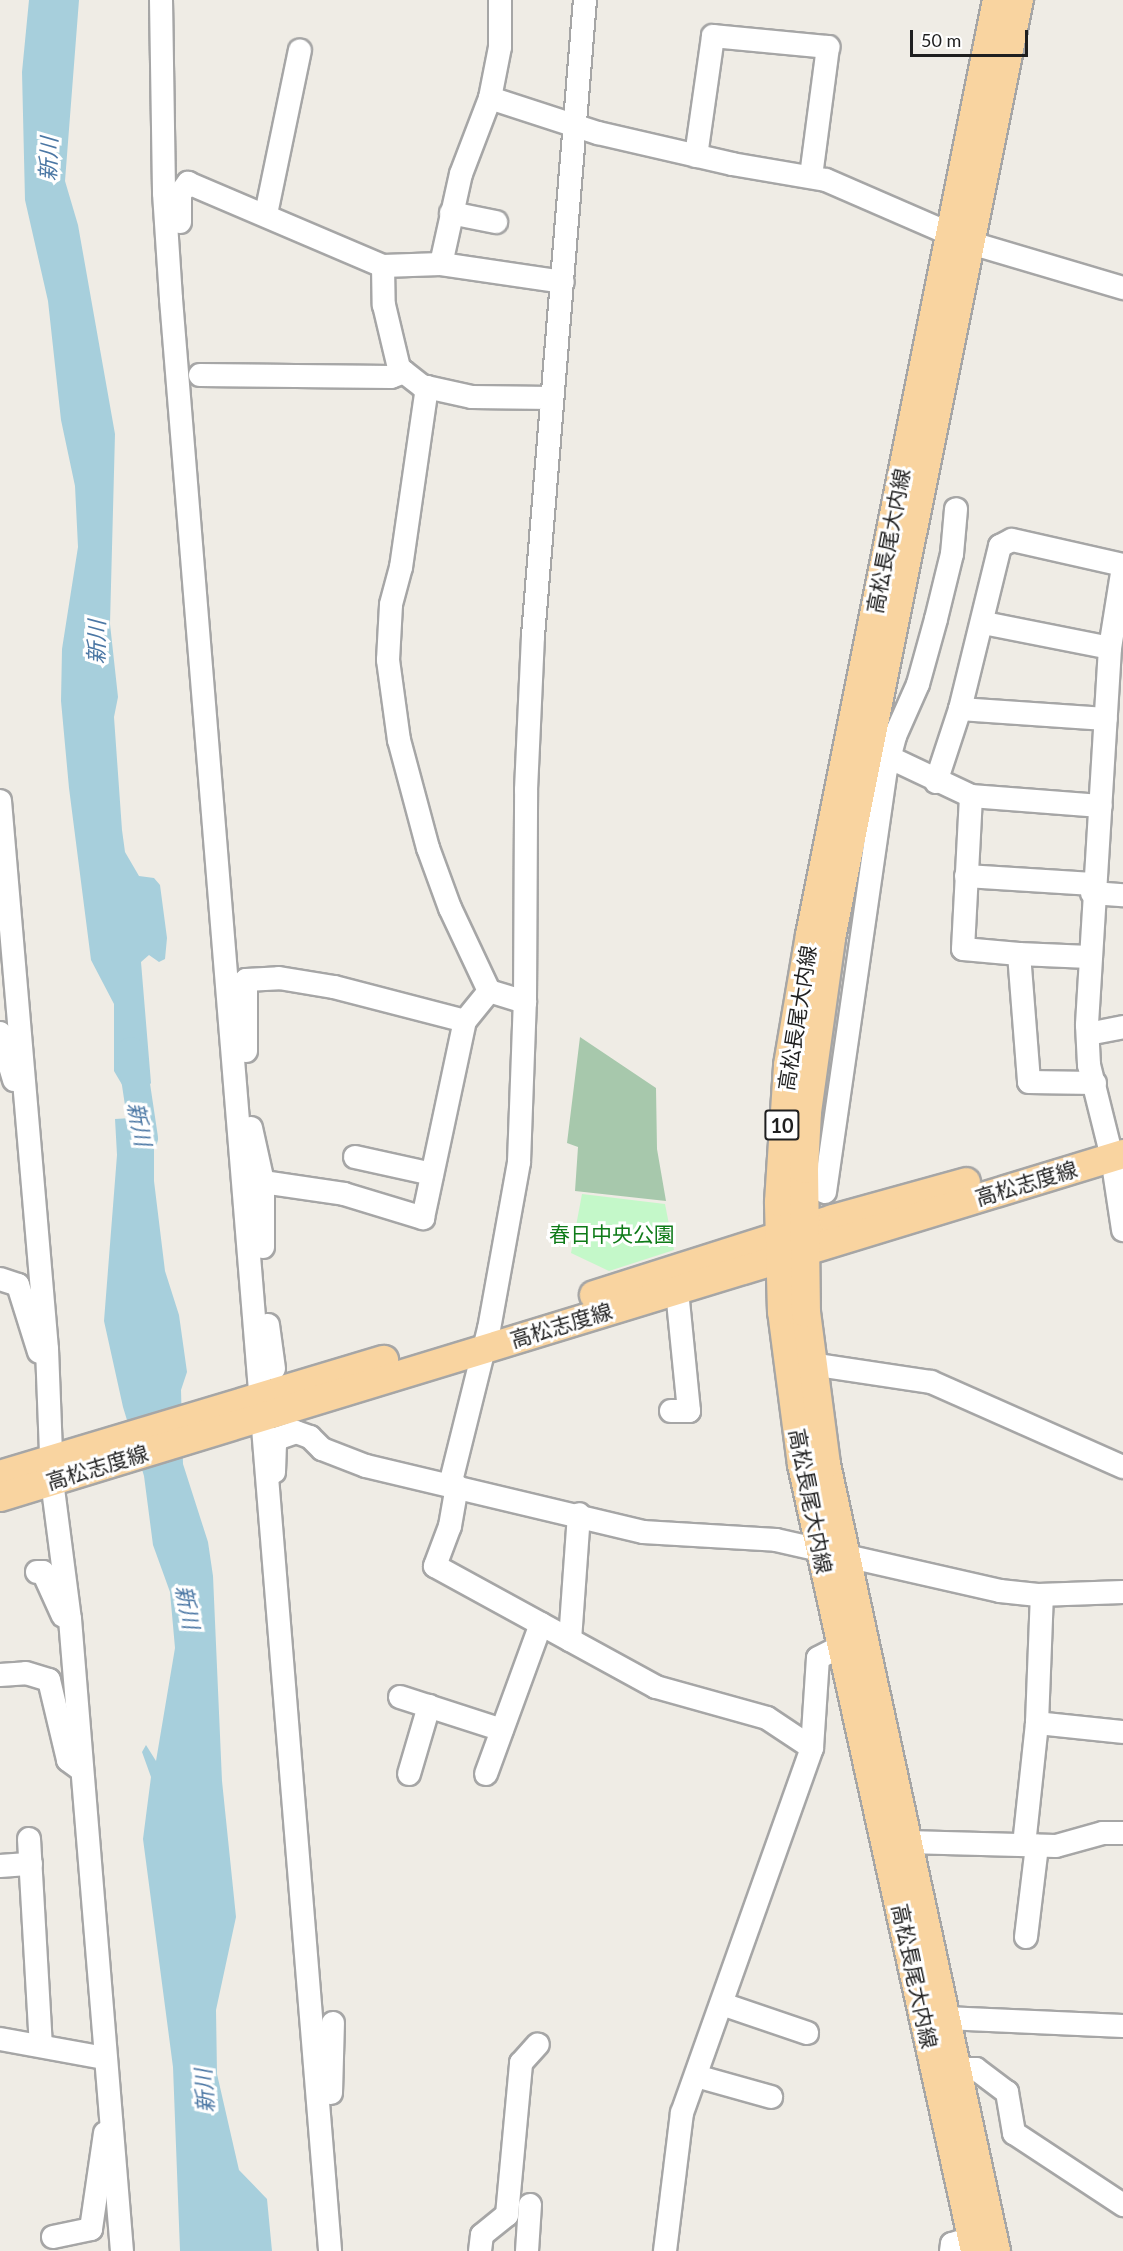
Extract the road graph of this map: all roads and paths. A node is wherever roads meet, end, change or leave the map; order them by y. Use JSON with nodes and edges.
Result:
{"nodes":[{"id":1,"x":161,"y":0,"type":"edge"},
{"id":2,"x":501,"y":0,"type":"edge"},
{"id":3,"x":585,"y":0,"type":"edge"},
{"id":4,"x":997,"y":0,"type":"edge"},
{"id":5,"x":1019,"y":0,"type":"edge"},
{"id":6,"x":300,"y":50,"type":"dead end"},
{"id":7,"x":163,"y":79,"type":"junction"},
{"id":8,"x":490,"y":98,"type":"junction"},
{"id":9,"x":578,"y":124,"type":"junction"},
{"id":10,"x":696,"y":156,"type":"junction"},
{"id":11,"x":811,"y":176,"type":"junction"},
{"id":12,"x":188,"y":183,"type":"junction"},
{"id":13,"x":451,"y":213,"type":"junction"},
{"id":14,"x":266,"y":214,"type":"junction"},
{"id":15,"x":496,"y":222,"type":"dead end"},
{"id":16,"x":960,"y":239,"type":"junction"},
{"id":17,"x":441,"y":264,"type":"junction"},
{"id":18,"x":383,"y":266,"type":"junction"},
{"id":19,"x":563,"y":282,"type":"junction"},
{"id":20,"x":1123,"y":288,"type":"edge"},
{"id":21,"x":171,"y":299,"type":"junction"},
{"id":22,"x":404,"y":372,"type":"junction"},
{"id":23,"x":200,"y":375,"type":"dead end"},
{"id":24,"x":427,"y":387,"type":"junction"},
{"id":25,"x":552,"y":398,"type":"junction"},
{"id":26,"x":956,"y":509,"type":"dead end"},
{"id":27,"x":1123,"y":566,"type":"edge"},
{"id":28,"x":984,"y":623,"type":"junction"},
{"id":29,"x":1110,"y":648,"type":"junction"},
{"id":30,"x":960,"y":709,"type":"junction"},
{"id":31,"x":1111,"y":724,"type":"edge"},
{"id":32,"x":868,"y":749,"type":"junction"},
{"id":33,"x":936,"y":782,"type":"junction"},
{"id":34,"x":971,"y":796,"type":"junction"},
{"id":35,"x":0,"y":801,"type":"edge"},
{"id":36,"x":1101,"y":806,"type":"junction"},
{"id":37,"x":966,"y":876,"type":"junction"},
{"id":38,"x":1093,"y":888,"type":"junction"},
{"id":39,"x":1123,"y":895,"type":"edge"},
{"id":40,"x":1019,"y":954,"type":"junction"},
{"id":41,"x":1089,"y":957,"type":"junction"},
{"id":42,"x":489,"y":991,"type":"junction"},
{"id":43,"x":525,"y":1002,"type":"junction"},
{"id":44,"x":465,"y":1021,"type":"junction"},
{"id":45,"x":1123,"y":1027,"type":"edge"},
{"id":46,"x":0,"y":1033,"type":"edge"},
{"id":47,"x":1088,"y":1034,"type":"junction"},
{"id":48,"x":1095,"y":1083,"type":"junction"},
{"id":49,"x":26,"y":1105,"type":"junction"},
{"id":50,"x":1117,"y":1146,"type":"edge"},
{"id":51,"x":355,"y":1157,"type":"dead end"},
{"id":52,"x":432,"y":1174,"type":"junction"},
{"id":53,"x":263,"y":1182,"type":"junction"},
{"id":54,"x":825,"y":1192,"type":"dead end"},
{"id":55,"x":1123,"y":1230,"type":"edge"},
{"id":56,"x":792,"y":1244,"type":"junction"},
{"id":57,"x":0,"y":1279,"type":"edge"},
{"id":58,"x":257,"y":1281,"type":"junction"},
{"id":59,"x":677,"y":1291,"type":"junction"},
{"id":60,"x":487,"y":1339,"type":"junction"},
{"id":61,"x":811,"y":1364,"type":"junction"},
{"id":62,"x":48,"y":1369,"type":"junction"},
{"id":63,"x":274,"y":1369,"type":"dead end"},
{"id":64,"x":671,"y":1411,"type":"dead end"},
{"id":65,"x":264,"y":1417,"type":"junction"},
{"id":66,"x":1123,"y":1467,"type":"edge"},
{"id":67,"x":60,"y":1468,"type":"junction"},
{"id":68,"x":0,"y":1475,"type":"edge"},
{"id":69,"x":453,"y":1485,"type":"junction"},
{"id":70,"x":0,"y":1497,"type":"edge"},
{"id":71,"x":579,"y":1514,"type":"junction"},
{"id":72,"x":831,"y":1551,"type":"junction"},
{"id":73,"x":37,"y":1572,"type":"dead end"},
{"id":74,"x":1123,"y":1592,"type":"edge"},
{"id":75,"x":1042,"y":1595,"type":"junction"},
{"id":76,"x":70,"y":1619,"type":"junction"},
{"id":77,"x":541,"y":1624,"type":"junction"},
{"id":78,"x":570,"y":1640,"type":"junction"},
{"id":79,"x":842,"y":1646,"type":"junction"},
{"id":80,"x":0,"y":1675,"type":"edge"},
{"id":81,"x":400,"y":1697,"type":"dead end"},
{"id":82,"x":429,"y":1706,"type":"junction"},
{"id":83,"x":1038,"y":1724,"type":"junction"},
{"id":84,"x":502,"y":1730,"type":"junction"},
{"id":85,"x":1123,"y":1732,"type":"edge"},
{"id":86,"x":812,"y":1748,"type":"junction"},
{"id":87,"x":82,"y":1770,"type":"junction"},
{"id":88,"x":409,"y":1774,"type":"dead end"},
{"id":89,"x":486,"y":1774,"type":"dead end"},
{"id":90,"x":1123,"y":1833,"type":"edge"},
{"id":91,"x":29,"y":1839,"type":"dead end"},
{"id":92,"x":907,"y":1842,"type":"junction"},
{"id":93,"x":1030,"y":1845,"type":"junction"},
{"id":94,"x":31,"y":1864,"type":"junction"},
{"id":95,"x":0,"y":1866,"type":"edge"},
{"id":96,"x":1026,"y":1937,"type":"dead end"},
{"id":97,"x":722,"y":2004,"type":"junction"},
{"id":98,"x":945,"y":2018,"type":"junction"},
{"id":99,"x":333,"y":2023,"type":"dead end"},
{"id":100,"x":1123,"y":2026,"type":"edge"},
{"id":101,"x":807,"y":2033,"type":"dead end"},
{"id":102,"x":0,"y":2039,"type":"edge"},
{"id":103,"x":538,"y":2044,"type":"dead end"},
{"id":104,"x":41,"y":2046,"type":"junction"},
{"id":105,"x":105,"y":2058,"type":"junction"},
{"id":106,"x":956,"y":2069,"type":"junction"},
{"id":107,"x":696,"y":2076,"type":"junction"},
{"id":108,"x":771,"y":2097,"type":"dead end"},
{"id":109,"x":111,"y":2125,"type":"junction"},
{"id":110,"x":322,"y":2155,"type":"junction"},
{"id":111,"x":530,"y":2205,"type":"dead end"},
{"id":112,"x":1123,"y":2205,"type":"edge"},
{"id":113,"x":53,"y":2237,"type":"dead end"},
{"id":114,"x":974,"y":2248,"type":"edge"},
{"id":115,"x":122,"y":2251,"type":"edge"},
{"id":116,"x":330,"y":2251,"type":"edge"},
{"id":117,"x":480,"y":2251,"type":"edge"},
{"id":118,"x":527,"y":2251,"type":"edge"},
{"id":119,"x":665,"y":2251,"type":"edge"}],
"edges":[{"from":1,"to":7,"type":"street"},
{"from":2,"to":8,"type":"street"},
{"from":3,"to":9,"type":"street"},
{"from":4,"to":16,"type":"main road","name":"高松長尾大内線","number":"10"},
{"from":5,"to":16,"type":"main road","name":"高松長尾大内線","number":"10"},
{"from":6,"to":14,"type":"street"},
{"from":7,"to":12,"type":"street"},
{"from":7,"to":21,"type":"street"},
{"from":8,"to":9,"type":"street"},
{"from":8,"to":13,"type":"street"},
{"from":9,"to":10,"type":"street"},
{"from":9,"to":19,"type":"street"},
{"from":10,"to":11,"type":"street"},
{"from":10,"to":11,"type":"street"},
{"from":11,"to":16,"type":"street"},
{"from":12,"to":14,"type":"street"},
{"from":12,"to":21,"type":"street"},
{"from":13,"to":15,"type":"street"},
{"from":13,"to":17,"type":"street"},
{"from":14,"to":18,"type":"street"},
{"from":16,"to":20,"type":"street"},
{"from":16,"to":32,"type":"main road","name":"高松長尾大内線","number":"10"},
{"from":17,"to":18,"type":"street"},
{"from":17,"to":19,"type":"street"},
{"from":18,"to":22,"type":"street"},
{"from":19,"to":25,"type":"street"},
{"from":21,"to":58,"type":"street"},
{"from":22,"to":23,"type":"street"},
{"from":22,"to":24,"type":"street"},
{"from":24,"to":25,"type":"street"},
{"from":24,"to":42,"type":"street"},
{"from":25,"to":43,"type":"street"},
{"from":26,"to":32,"type":"street"},
{"from":27,"to":28,"type":"street"},
{"from":27,"to":29,"type":"street"},
{"from":28,"to":29,"type":"street"},
{"from":28,"to":30,"type":"street"},
{"from":29,"to":31,"type":"street"},
{"from":30,"to":31,"type":"street"},
{"from":30,"to":33,"type":"street"},
{"from":31,"to":36,"type":"street"},
{"from":32,"to":33,"type":"street"},
{"from":32,"to":54,"type":"street"},
{"from":32,"to":56,"type":"main road","name":"高松長尾大内線","number":"10"},
{"from":33,"to":34,"type":"street"},
{"from":34,"to":36,"type":"street"},
{"from":34,"to":37,"type":"street"},
{"from":35,"to":49,"type":"street"},
{"from":36,"to":38,"type":"street"},
{"from":37,"to":38,"type":"street"},
{"from":37,"to":40,"type":"street"},
{"from":38,"to":39,"type":"street"},
{"from":38,"to":41,"type":"street"},
{"from":40,"to":41,"type":"street"},
{"from":40,"to":48,"type":"street"},
{"from":41,"to":47,"type":"street"},
{"from":42,"to":43,"type":"street"},
{"from":42,"to":44,"type":"street"},
{"from":43,"to":60,"type":"street"},
{"from":44,"to":52,"type":"street"},
{"from":44,"to":53,"type":"street"},
{"from":45,"to":47,"type":"street"},
{"from":46,"to":49,"type":"street"},
{"from":47,"to":48,"type":"street"},
{"from":48,"to":50,"type":"street"},
{"from":49,"to":62,"type":"street"},
{"from":50,"to":55,"type":"street"},
{"from":50,"to":56,"type":"main road","name":"高松志度線"},
{"from":51,"to":52,"type":"street"},
{"from":52,"to":53,"type":"street"},
{"from":53,"to":58,"type":"street"},
{"from":56,"to":59,"type":"main road","name":"高松志度線"},
{"from":56,"to":60,"type":"main road","name":"高松志度線"},
{"from":56,"to":61,"type":"main road","name":"高松長尾大内線","number":"10"},
{"from":56,"to":72,"type":"main road","name":"高松長尾大内線","number":"10"},
{"from":57,"to":62,"type":"street"},
{"from":58,"to":63,"type":"street"},
{"from":58,"to":65,"type":"street"},
{"from":59,"to":60,"type":"main road","name":"高松志度線"},
{"from":59,"to":64,"type":"street"},
{"from":60,"to":65,"type":"main road","name":"高松志度線"},
{"from":60,"to":69,"type":"street"},
{"from":61,"to":66,"type":"street"},
{"from":61,"to":72,"type":"main road","name":"高松長尾大内線","number":"10"},
{"from":62,"to":67,"type":"street"},
{"from":65,"to":67,"type":"main road","name":"高松志度線"},
{"from":65,"to":69,"type":"street"},
{"from":65,"to":110,"type":"street"},
{"from":67,"to":68,"type":"main road","name":"高松志度線"},
{"from":67,"to":70,"type":"main road","name":"高松志度線"},
{"from":67,"to":76,"type":"street"},
{"from":69,"to":71,"type":"street"},
{"from":69,"to":77,"type":"street"},
{"from":71,"to":72,"type":"street"},
{"from":71,"to":78,"type":"street"},
{"from":72,"to":75,"type":"street"},
{"from":72,"to":79,"type":"main road","name":"高松長尾大内線","number":"10"},
{"from":72,"to":92,"type":"main road","name":"高松長尾大内線","number":"10"},
{"from":73,"to":76,"type":"street"},
{"from":74,"to":75,"type":"street"},
{"from":75,"to":83,"type":"street"},
{"from":76,"to":87,"type":"street"},
{"from":77,"to":78,"type":"street"},
{"from":77,"to":84,"type":"street"},
{"from":78,"to":86,"type":"street"},
{"from":79,"to":86,"type":"street"},
{"from":79,"to":114,"type":"main road","name":"高松長尾大内線","number":"10"},
{"from":80,"to":87,"type":"street"},
{"from":81,"to":82,"type":"street"},
{"from":82,"to":84,"type":"street"},
{"from":82,"to":88,"type":"street"},
{"from":83,"to":85,"type":"street"},
{"from":83,"to":93,"type":"street"},
{"from":84,"to":89,"type":"street"},
{"from":86,"to":97,"type":"street"},
{"from":87,"to":105,"type":"street"},
{"from":90,"to":93,"type":"street"},
{"from":91,"to":94,"type":"street"},
{"from":92,"to":93,"type":"street"},
{"from":92,"to":98,"type":"main road","name":"高松長尾大内線","number":"10"},
{"from":93,"to":96,"type":"street"},
{"from":94,"to":95,"type":"street"},
{"from":94,"to":104,"type":"street"},
{"from":97,"to":101,"type":"street"},
{"from":97,"to":107,"type":"street"},
{"from":98,"to":100,"type":"street"},
{"from":98,"to":106,"type":"main road","name":"高松長尾大内線","number":"10"},
{"from":99,"to":110,"type":"street"},
{"from":102,"to":104,"type":"street"},
{"from":103,"to":117,"type":"street"},
{"from":104,"to":105,"type":"street"},
{"from":105,"to":109,"type":"street"},
{"from":106,"to":112,"type":"street"},
{"from":106,"to":114,"type":"main road","name":"高松長尾大内線","number":"10"},
{"from":107,"to":108,"type":"street"},
{"from":107,"to":119,"type":"street"},
{"from":109,"to":113,"type":"street"},
{"from":109,"to":115,"type":"street"},
{"from":110,"to":116,"type":"street"},
{"from":111,"to":118,"type":"street"}]}
